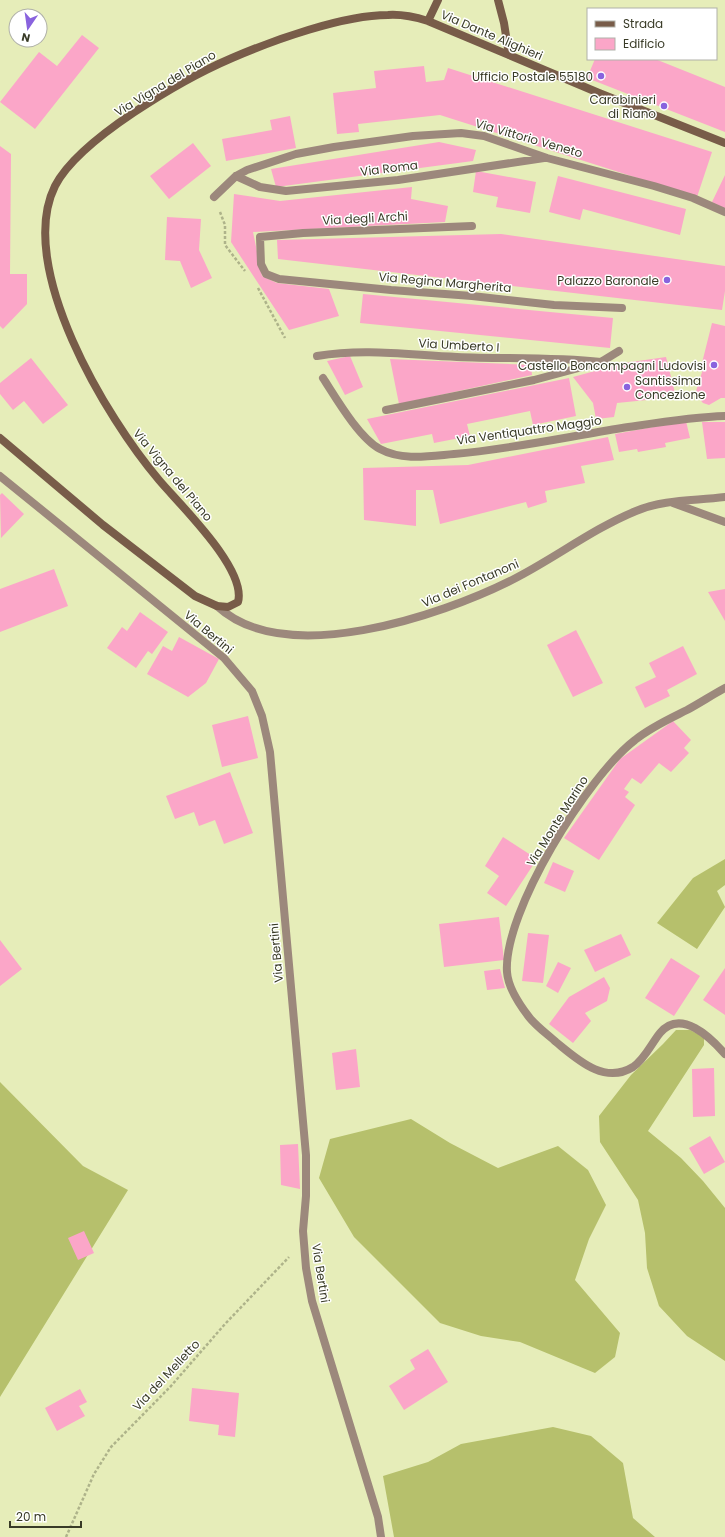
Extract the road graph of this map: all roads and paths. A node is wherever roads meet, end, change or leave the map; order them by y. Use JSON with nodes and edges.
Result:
{"nodes":[{"id":1,"x":438,"y":0,"type":"edge"},
{"id":2,"x":498,"y":0,"type":"edge"},
{"id":3,"x":428,"y":21,"type":"junction"},
{"id":4,"x":509,"y":55,"type":"junction"},
{"id":5,"x":725,"y":143,"type":"edge"},
{"id":6,"x":547,"y":158,"type":"junction"},
{"id":7,"x":236,"y":176,"type":"junction"},
{"id":8,"x":214,"y":197,"type":"dead end"},
{"id":9,"x":725,"y":212,"type":"edge"},
{"id":10,"x":472,"y":226,"type":"dead end"},
{"id":11,"x":266,"y":274,"type":"joint"},
{"id":12,"x":622,"y":308,"type":"dead end"},
{"id":13,"x":619,"y":351,"type":"dead end"},
{"id":14,"x":317,"y":356,"type":"dead end"},
{"id":15,"x":601,"y":362,"type":"junction"},
{"id":16,"x":323,"y":378,"type":"dead end"},
{"id":17,"x":386,"y":410,"type":"dead end"},
{"id":18,"x":725,"y":416,"type":"edge"},
{"id":19,"x":0,"y":438,"type":"edge"},
{"id":20,"x":0,"y":476,"type":"edge"},
{"id":21,"x":725,"y":497,"type":"edge"},
{"id":22,"x":672,"y":502,"type":"junction"},
{"id":23,"x":725,"y":522,"type":"edge"},
{"id":24,"x":217,"y":606,"type":"junction"},
{"id":25,"x":725,"y":688,"type":"edge"},
{"id":26,"x":725,"y":1054,"type":"edge"},
{"id":27,"x":304,"y":1242,"type":"junction"},
{"id":28,"x":66,"y":1537,"type":"edge"},
{"id":29,"x":381,"y":1537,"type":"edge"}],
"edges":[{"from":1,"to":3,"type":"main road"},
{"from":2,"to":4,"type":"main road"},
{"from":3,"to":4,"type":"main road","name":"Via Dante Alighieri"},
{"from":3,"to":24,"type":"main road","name":"Via Vigna del Piano"},
{"from":4,"to":5,"type":"main road","name":"Via Dante Alighieri"},
{"from":6,"to":7,"type":"street","name":"Via Roma"},
{"from":6,"to":7,"type":"street","name":"Via Vittorio Veneto"},
{"from":6,"to":9,"type":"street","name":"Via Vittorio Veneto"},
{"from":7,"to":8,"type":"street","name":"Via Vittorio Veneto"},
{"from":10,"to":11,"type":"street","name":"Via degli Archi"},
{"from":11,"to":12,"type":"street","name":"Via Regina Margherita"},
{"from":13,"to":15,"type":"street"},
{"from":14,"to":15,"type":"street","name":"Via Umberto I"},
{"from":15,"to":17,"type":"street"},
{"from":16,"to":18,"type":"street","name":"Via Ventiquattro Maggio"},
{"from":19,"to":24,"type":"main road"},
{"from":20,"to":27,"type":"street","name":"Via Bertini"},
{"from":21,"to":22,"type":"street","name":"Via dei Fontanoni"},
{"from":22,"to":23,"type":"street"},
{"from":22,"to":24,"type":"street","name":"Via dei Fontanoni"},
{"from":25,"to":26,"type":"street","name":"Via Monte Marino"},
{"from":27,"to":28,"type":"path","name":"Via del Melletto"},
{"from":27,"to":29,"type":"street","name":"Via Bertini"}]}
